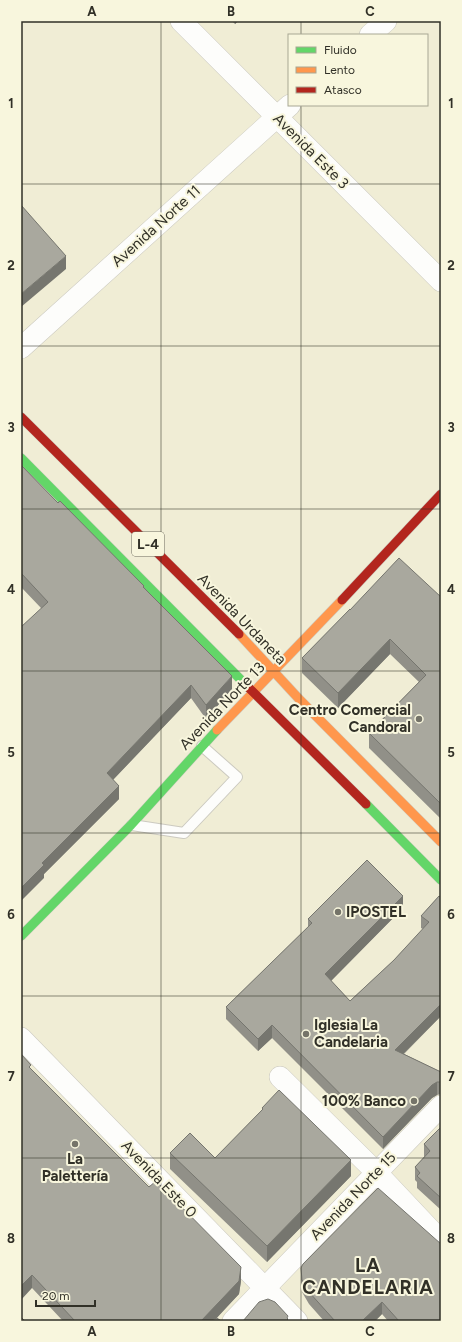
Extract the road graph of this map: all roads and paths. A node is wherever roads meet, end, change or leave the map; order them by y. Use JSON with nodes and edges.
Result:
{"nodes":[{"id":1,"x":181,"y":21,"type":"edge"},
{"id":2,"x":386,"y":21,"type":"edge"},
{"id":3,"x":371,"y":34,"type":"edge"},
{"id":4,"x":284,"y":111,"type":"edge"},
{"id":5,"x":441,"y":281,"type":"edge"},
{"id":6,"x":21,"y":348,"type":"edge"},
{"id":7,"x":21,"y":416,"type":"edge"},
{"id":8,"x":21,"y":458,"type":"edge"},
{"id":9,"x":441,"y":494,"type":"edge"},
{"id":10,"x":275,"y":671,"type":"junction"},
{"id":11,"x":254,"y":693,"type":"junction"},
{"id":12,"x":202,"y":746,"type":"junction"},
{"id":13,"x":131,"y":825,"type":"junction"},
{"id":14,"x":441,"y":842,"type":"edge"},
{"id":15,"x":441,"y":880,"type":"edge"},
{"id":16,"x":21,"y":936,"type":"edge"},
{"id":17,"x":21,"y":1038,"type":"edge"},
{"id":18,"x":280,"y":1077,"type":"dead end"},
{"id":19,"x":441,"y":1106,"type":"edge"},
{"id":20,"x":376,"y":1172,"type":"junction"},
{"id":21,"x":441,"y":1241,"type":"edge"},
{"id":22,"x":265,"y":1287,"type":"junction"},
{"id":23,"x":233,"y":1321,"type":"edge"},
{"id":24,"x":297,"y":1321,"type":"edge"}],
"edges":[{"from":1,"to":4,"type":"street","name":"Avenida Este 3"},
{"from":2,"to":3,"type":"street"},
{"from":4,"to":5,"type":"street","name":"Avenida Este 3"},
{"from":4,"to":6,"type":"street","name":"Avenida Norte 11"},
{"from":7,"to":10,"type":"main road","name":"Avenida Urdaneta","number":"L-4"},
{"from":8,"to":11,"type":"main road","number":"L-4"},
{"from":9,"to":10,"type":"main road","name":"Avenida Norte 13"},
{"from":10,"to":11,"type":"main road","name":"Avenida Norte 13"},
{"from":10,"to":14,"type":"main road","name":"Avenida Urdaneta","number":"L-4"},
{"from":11,"to":12,"type":"main road","name":"Avenida Norte 13"},
{"from":11,"to":15,"type":"main road","number":"L-4"},
{"from":12,"to":13,"type":"main road","name":"Avenida Norte 13"},
{"from":12,"to":13,"type":"lane"},
{"from":13,"to":16,"type":"main road","name":"Avenida Norte 13"},
{"from":17,"to":22,"type":"street","name":"Avenida Este 0"},
{"from":18,"to":20,"type":"street"},
{"from":19,"to":20,"type":"street","name":"Avenida Norte 15"},
{"from":20,"to":21,"type":"street"},
{"from":20,"to":22,"type":"street","name":"Avenida Norte 15"},
{"from":22,"to":23,"type":"street","name":"Avenida Norte 15"},
{"from":22,"to":24,"type":"street","name":"Avenida Este 0"}]}
